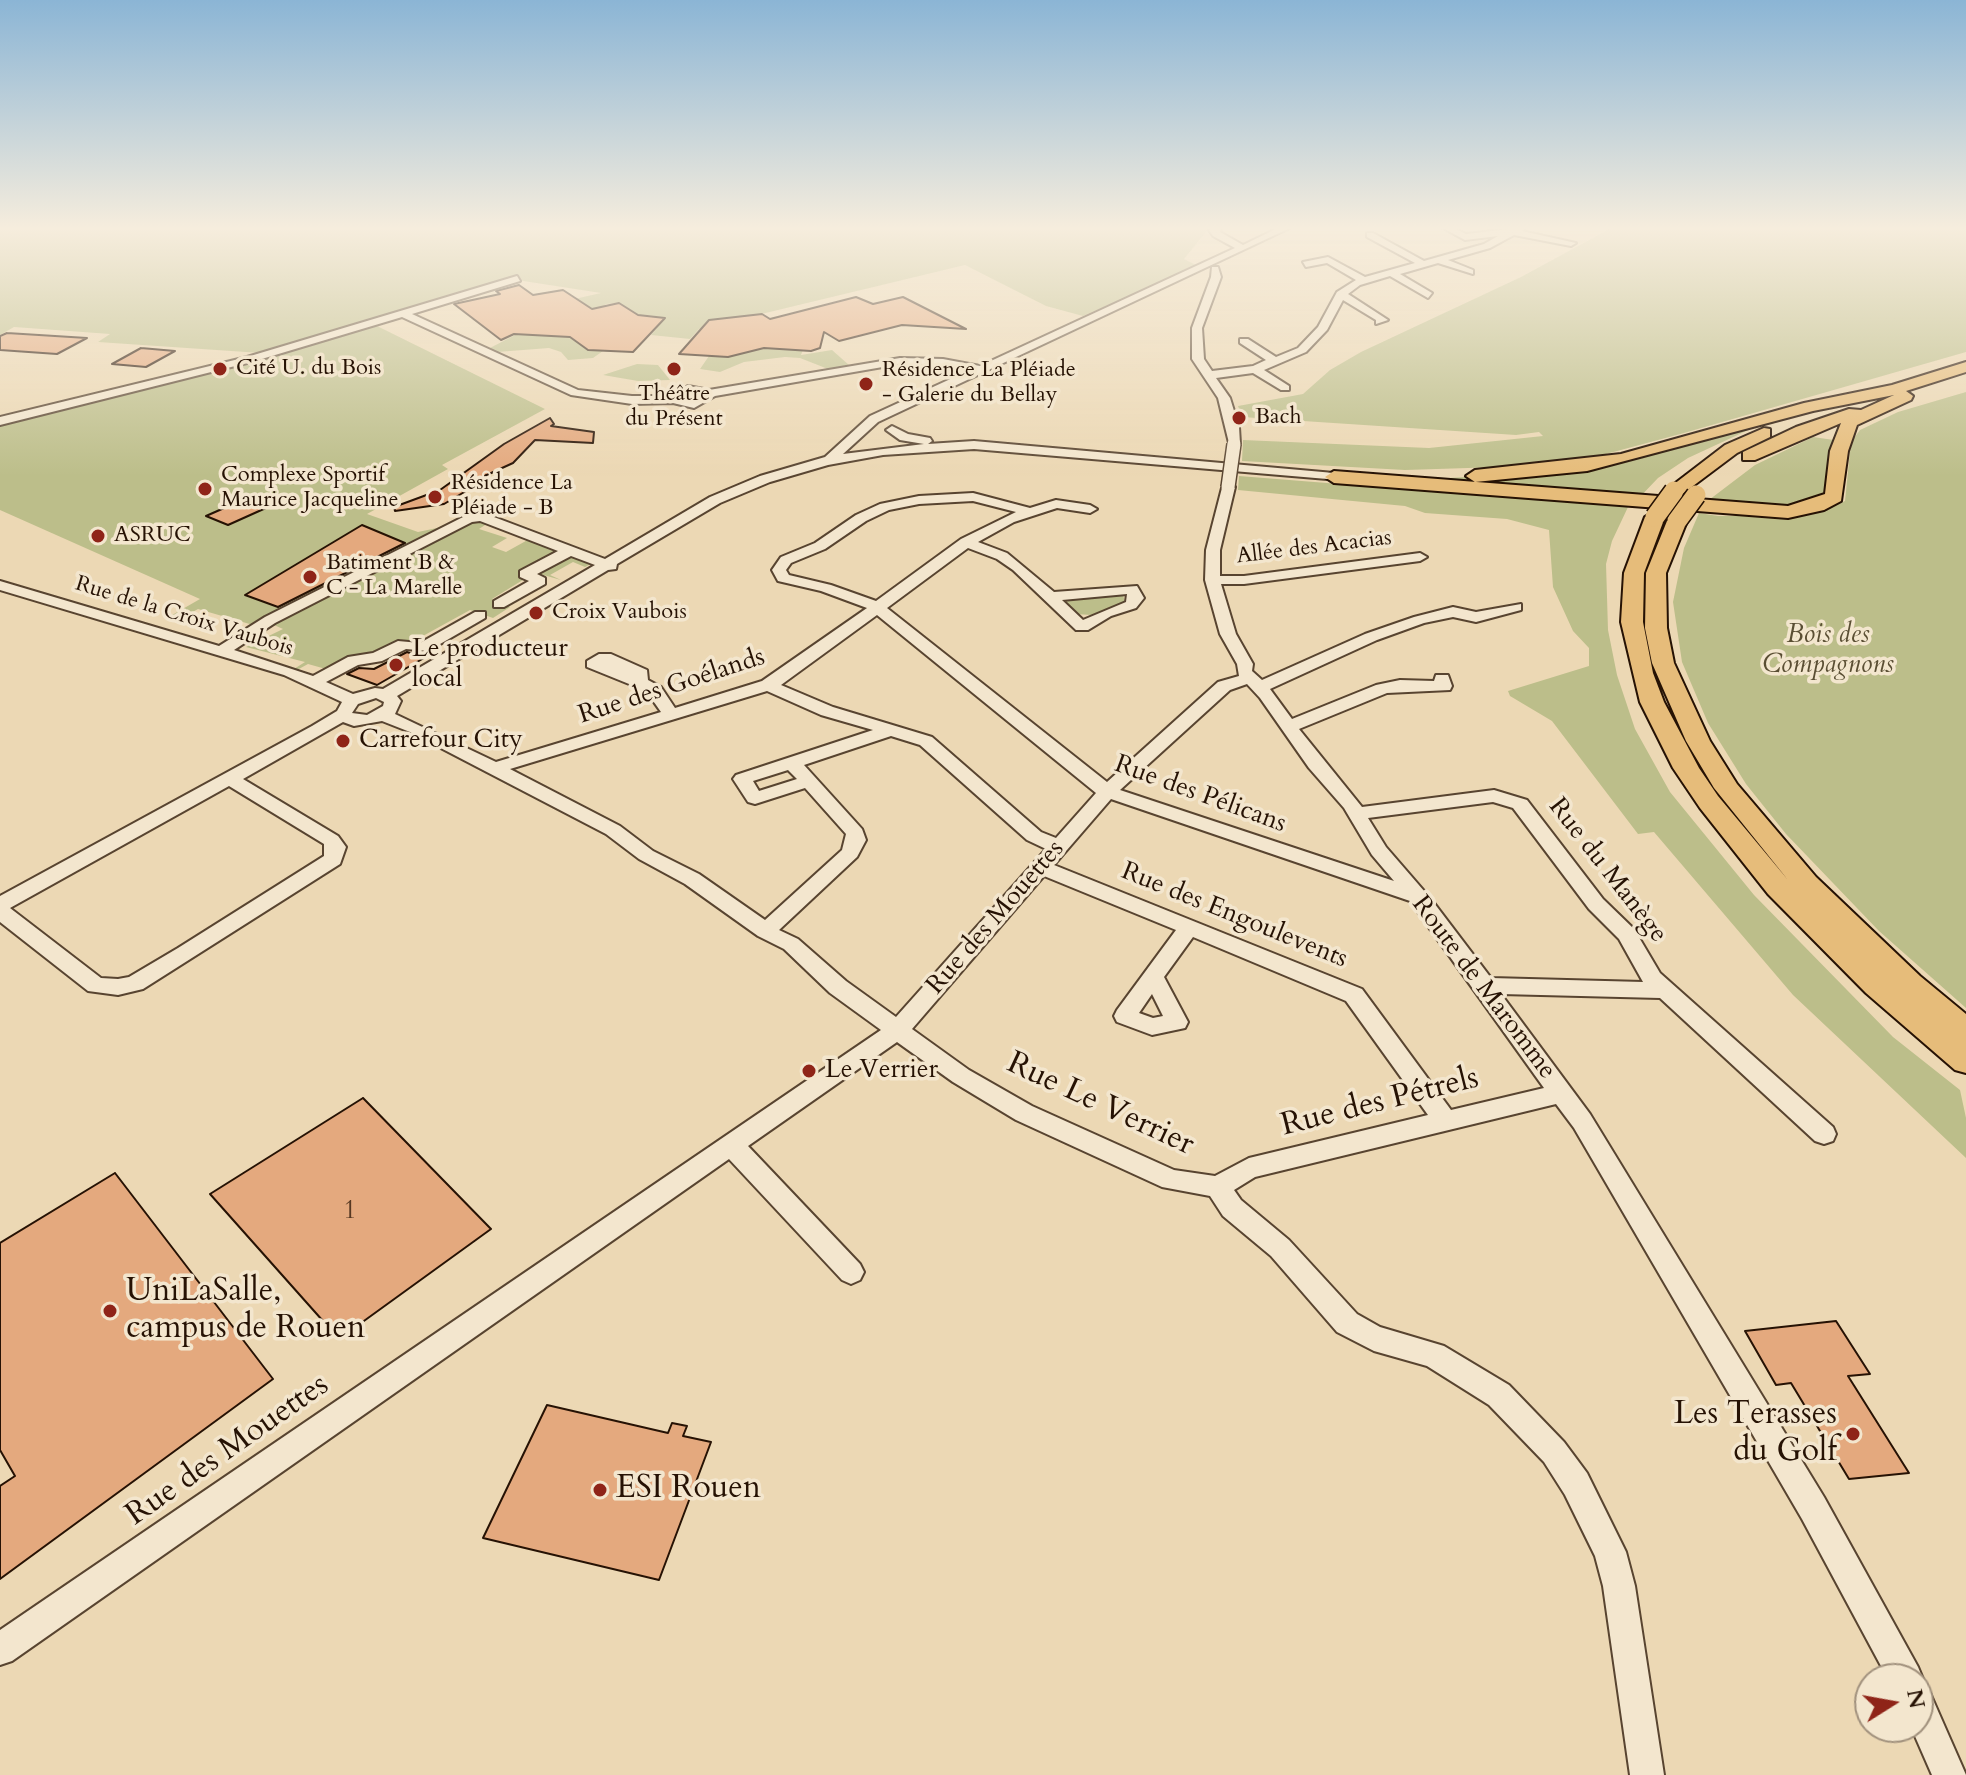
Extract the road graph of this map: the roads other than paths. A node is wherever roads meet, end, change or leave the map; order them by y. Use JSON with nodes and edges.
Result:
{"nodes":[{"id":1,"x":416,"y":310,"type":"edge"},
{"id":2,"x":1117,"y":310,"type":"edge"},
{"id":3,"x":1199,"y":310,"type":"edge"},
{"id":4,"x":1332,"y":310,"type":"edge"},
{"id":5,"x":1367,"y":310,"type":"edge"},
{"id":6,"x":404,"y":314,"type":"junction"},
{"id":7,"x":1380,"y":322,"type":"dead end"},
{"id":8,"x":1244,"y":341,"type":"dead end"},
{"id":9,"x":1276,"y":362,"type":"junction"},
{"id":10,"x":1966,"y":367,"type":"edge"},
{"id":11,"x":980,"y":369,"type":"junction"},
{"id":12,"x":1255,"y":369,"type":"junction"},
{"id":13,"x":1210,"y":375,"type":"junction"},
{"id":14,"x":1966,"y":376,"type":"edge"},
{"id":15,"x":1285,"y":388,"type":"dead end"},
{"id":16,"x":1900,"y":393,"type":"junction"},
{"id":17,"x":905,"y":406,"type":"junction"},
{"id":18,"x":0,"y":421,"type":"edge"},
{"id":19,"x":892,"y":430,"type":"junction"},
{"id":20,"x":861,"y":431,"type":"junction"},
{"id":21,"x":974,"y":445,"type":"junction"},
{"id":22,"x":904,"y":454,"type":"junction"},
{"id":23,"x":876,"y":458,"type":"junction"},
{"id":24,"x":826,"y":461,"type":"junction"},
{"id":25,"x":1151,"y":462,"type":"junction"},
{"id":26,"x":1334,"y":477,"type":"junction"},
{"id":27,"x":1090,"y":509,"type":"dead end"},
{"id":28,"x":1027,"y":511,"type":"junction"},
{"id":29,"x":1666,"y":519,"type":"junction"},
{"id":30,"x":966,"y":542,"type":"junction"},
{"id":31,"x":569,"y":551,"type":"junction"},
{"id":32,"x":1420,"y":557,"type":"dead end"},
{"id":33,"x":606,"y":565,"type":"junction"},
{"id":34,"x":1212,"y":580,"type":"junction"},
{"id":35,"x":0,"y":585,"type":"edge"},
{"id":36,"x":1051,"y":597,"type":"junction"},
{"id":37,"x":499,"y":604,"type":"dead end"},
{"id":38,"x":877,"y":607,"type":"junction"},
{"id":39,"x":1516,"y":607,"type":"dead end"},
{"id":40,"x":480,"y":615,"type":"dead end"},
{"id":41,"x":222,"y":651,"type":"junction"},
{"id":42,"x":1442,"y":679,"type":"dead end"},
{"id":43,"x":314,"y":682,"type":"junction"},
{"id":44,"x":640,"y":682,"type":"dead end"},
{"id":45,"x":1254,"y":684,"type":"junction"},
{"id":46,"x":768,"y":685,"type":"junction"},
{"id":47,"x":384,"y":705,"type":"junction"},
{"id":48,"x":348,"y":711,"type":"junction"},
{"id":49,"x":672,"y":715,"type":"junction"},
{"id":50,"x":1290,"y":726,"type":"junction"},
{"id":51,"x":895,"y":729,"type":"junction"},
{"id":52,"x":792,"y":763,"type":"junction"},
{"id":53,"x":495,"y":768,"type":"junction"},
{"id":54,"x":230,"y":779,"type":"junction"},
{"id":55,"x":806,"y":782,"type":"junction"},
{"id":56,"x":1107,"y":792,"type":"junction"},
{"id":57,"x":1355,"y":814,"type":"junction"},
{"id":58,"x":1059,"y":847,"type":"junction"},
{"id":59,"x":1041,"y":867,"type":"junction"},
{"id":60,"x":1417,"y":896,"type":"junction"},
{"id":61,"x":0,"y":908,"type":"edge"},
{"id":62,"x":1188,"y":929,"type":"junction"},
{"id":63,"x":765,"y":931,"type":"junction"},
{"id":64,"x":1153,"y":976,"type":"dead end"},
{"id":65,"x":1483,"y":986,"type":"junction"},
{"id":66,"x":1664,"y":990,"type":"junction"},
{"id":67,"x":899,"y":1029,"type":"junction"},
{"id":68,"x":1966,"y":1031,"type":"edge"},
{"id":69,"x":1966,"y":1061,"type":"edge"},
{"id":70,"x":1562,"y":1093,"type":"junction"},
{"id":71,"x":1444,"y":1119,"type":"junction"},
{"id":72,"x":1824,"y":1134,"type":"dead end"},
{"id":73,"x":732,"y":1146,"type":"junction"},
{"id":74,"x":1218,"y":1187,"type":"junction"},
{"id":75,"x":851,"y":1272,"type":"dead end"},
{"id":76,"x":0,"y":1649,"type":"edge"},
{"id":77,"x":1897,"y":1663,"type":"edge"},
{"id":78,"x":1934,"y":1740,"type":"edge"},
{"id":79,"x":1647,"y":1775,"type":"edge"},
{"id":80,"x":1950,"y":1775,"type":"edge"}],
"edges":[{"from":1,"to":6,"type":"street"},
{"from":2,"to":11,"type":"street"},
{"from":3,"to":13,"type":"street","name":"Route de Maromme"},
{"from":4,"to":9,"type":"street"},
{"from":5,"to":7,"type":"street"},
{"from":6,"to":11,"type":"street"},
{"from":6,"to":18,"type":"street"},
{"from":8,"to":9,"type":"street"},
{"from":9,"to":12,"type":"street"},
{"from":10,"to":16,"type":"highway"},
{"from":11,"to":17,"type":"street"},
{"from":12,"to":13,"type":"street"},
{"from":12,"to":15,"type":"street"},
{"from":13,"to":34,"type":"street","name":"Route de Maromme","bridge":true},
{"from":14,"to":16,"type":"highway"},
{"from":16,"to":26,"type":"highway"},
{"from":16,"to":26,"type":"highway"},
{"from":16,"to":29,"type":"highway","bridge":true},
{"from":16,"to":29,"type":"highway","bridge":true},
{"from":17,"to":19,"type":"street"},
{"from":17,"to":20,"type":"street"},
{"from":19,"to":21,"type":"street"},
{"from":19,"to":22,"type":"street"},
{"from":20,"to":23,"type":"street"},
{"from":20,"to":24,"type":"street"},
{"from":21,"to":22,"type":"street"},
{"from":21,"to":25,"type":"street"},
{"from":22,"to":23,"type":"street"},
{"from":22,"to":25,"type":"street"},
{"from":23,"to":24,"type":"street"},
{"from":23,"to":33,"type":"street"},
{"from":24,"to":33,"type":"street"},
{"from":25,"to":26,"type":"street"},
{"from":27,"to":28,"type":"street","name":"Rue des Goélands"},
{"from":28,"to":30,"type":"street","name":"Rue des Goélands"},
{"from":28,"to":38,"type":"street","name":"Rue des Pélicans"},
{"from":29,"to":68,"type":"highway"},
{"from":29,"to":69,"type":"highway"},
{"from":30,"to":36,"type":"street"},
{"from":30,"to":38,"type":"street","name":"Rue des Goélands"},
{"from":31,"to":33,"type":"street"},
{"from":31,"to":37,"type":"street"},
{"from":31,"to":41,"type":"street"},
{"from":32,"to":34,"type":"street","name":"Allée des Acacias"},
{"from":33,"to":47,"type":"street"},
{"from":34,"to":45,"type":"street","name":"Route de Maromme"},
{"from":35,"to":41,"type":"street","name":"Rue de la Croix Vaubois"},
{"from":36,"to":36,"type":"street"},
{"from":38,"to":46,"type":"street","name":"Rue des Goélands"},
{"from":38,"to":56,"type":"street","name":"Rue des Pélicans"},
{"from":39,"to":45,"type":"street","name":"Rue des Mouettes"},
{"from":40,"to":43,"type":"street"},
{"from":41,"to":43,"type":"street","name":"Rue de la Croix Vaubois"},
{"from":42,"to":50,"type":"street"},
{"from":43,"to":48,"type":"street","name":"Rue de la Croix Vaubois"},
{"from":44,"to":49,"type":"street"},
{"from":45,"to":50,"type":"street","name":"Route de Maromme"},
{"from":45,"to":56,"type":"street","name":"Rue des Mouettes"},
{"from":46,"to":49,"type":"street","name":"Rue des Goélands"},
{"from":46,"to":51,"type":"street"},
{"from":47,"to":48,"type":"street"},
{"from":47,"to":48,"type":"street"},
{"from":47,"to":53,"type":"street","name":"Rue Le Verrier"},
{"from":48,"to":54,"type":"street"},
{"from":49,"to":53,"type":"street","name":"Rue des Goélands"},
{"from":50,"to":57,"type":"street","name":"Route de Maromme"},
{"from":51,"to":52,"type":"street"},
{"from":51,"to":58,"type":"street"},
{"from":52,"to":55,"type":"street"},
{"from":52,"to":55,"type":"street"},
{"from":53,"to":63,"type":"street","name":"Rue Le Verrier"},
{"from":54,"to":61,"type":"street"},
{"from":54,"to":61,"type":"street"},
{"from":55,"to":63,"type":"street"},
{"from":56,"to":58,"type":"street","name":"Rue des Mouettes"},
{"from":56,"to":60,"type":"street","name":"Rue des Pélicans"},
{"from":57,"to":60,"type":"street","name":"Route de Maromme"},
{"from":57,"to":66,"type":"street","name":"Rue du Manège"},
{"from":58,"to":59,"type":"street","name":"Rue des Mouettes"},
{"from":59,"to":62,"type":"street","name":"Rue des Engoulevents"},
{"from":59,"to":67,"type":"street","name":"Rue des Mouettes"},
{"from":60,"to":65,"type":"street","name":"Route de Maromme"},
{"from":62,"to":64,"type":"street"},
{"from":62,"to":71,"type":"street","name":"Rue des Engoulevents"},
{"from":63,"to":67,"type":"street","name":"Rue Le Verrier"},
{"from":65,"to":66,"type":"street"},
{"from":65,"to":70,"type":"street","name":"Route de Maromme"},
{"from":66,"to":72,"type":"street","name":"Rue du Manège"},
{"from":67,"to":73,"type":"street","name":"Rue des Mouettes"},
{"from":67,"to":74,"type":"street","name":"Rue Le Verrier"},
{"from":70,"to":71,"type":"street","name":"Rue des Pétrels"},
{"from":70,"to":77,"type":"street","name":"Route de Maromme"},
{"from":71,"to":74,"type":"street","name":"Rue des Pétrels"},
{"from":73,"to":75,"type":"street"},
{"from":73,"to":76,"type":"street","name":"Rue des Mouettes"},
{"from":74,"to":79,"type":"street"},
{"from":78,"to":80,"type":"street"}]}
